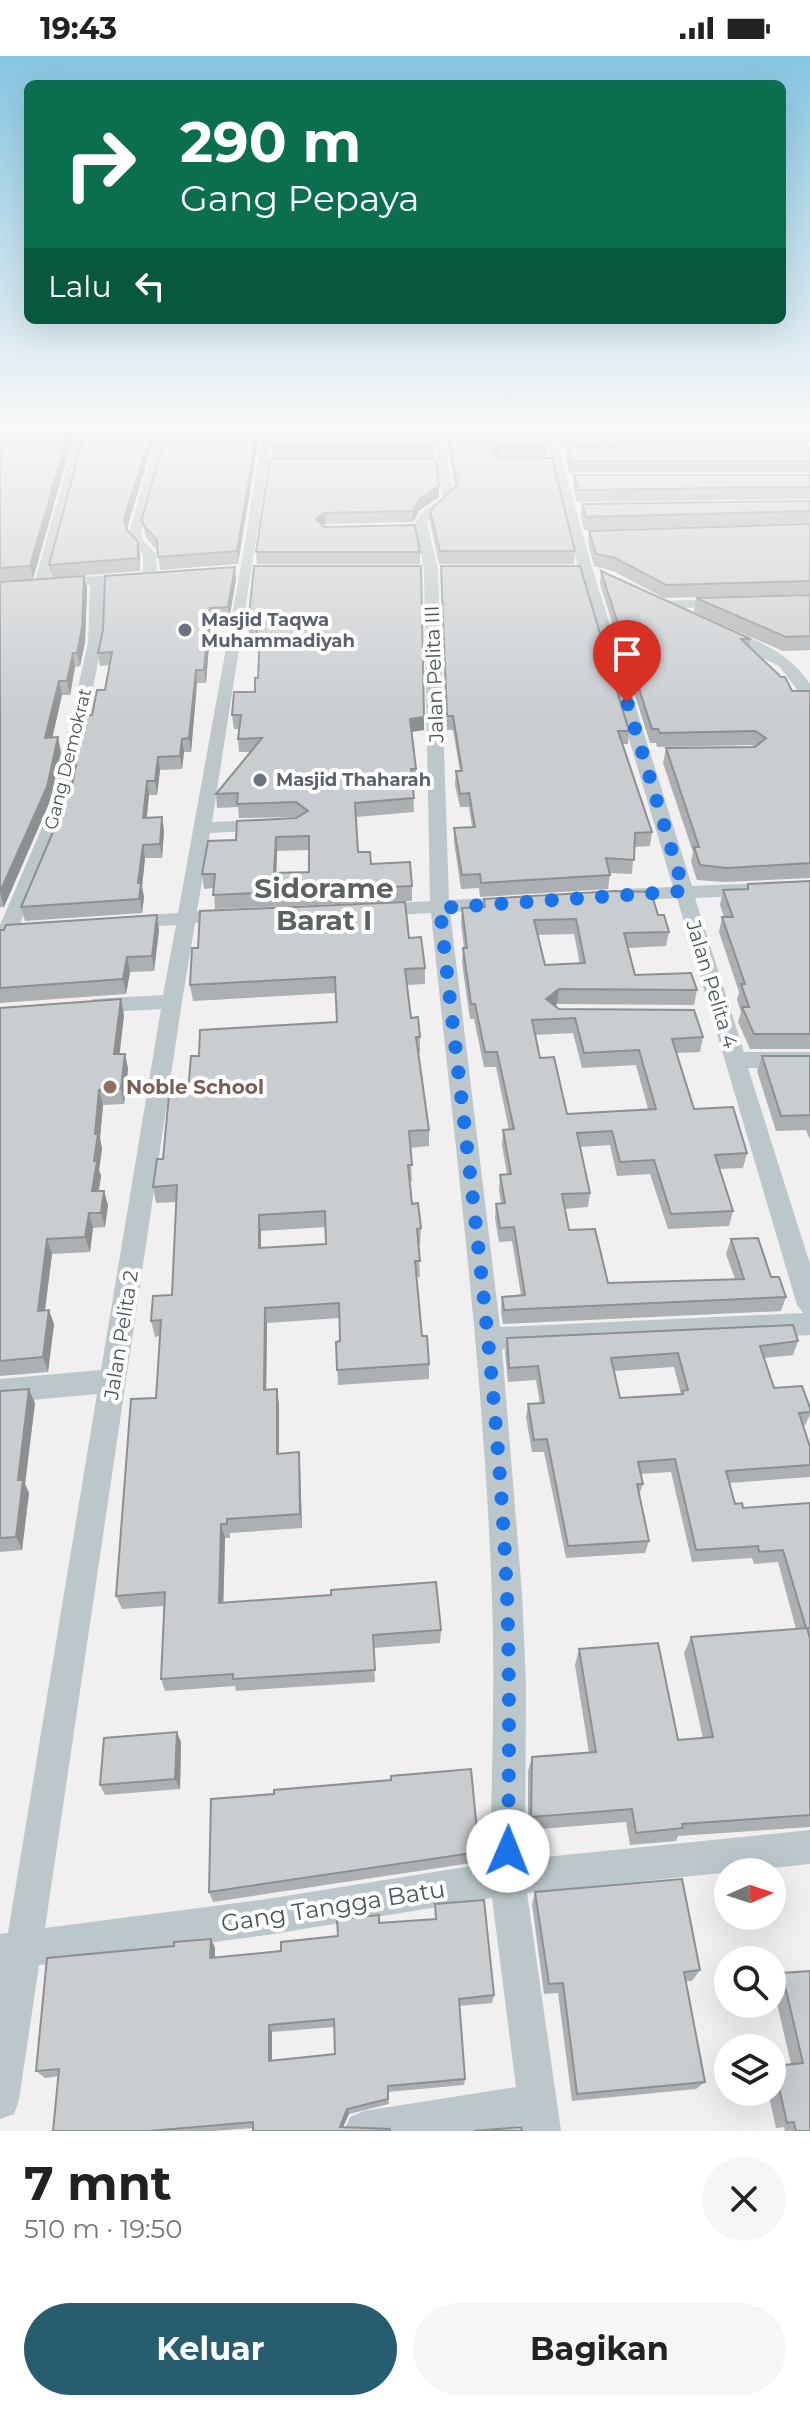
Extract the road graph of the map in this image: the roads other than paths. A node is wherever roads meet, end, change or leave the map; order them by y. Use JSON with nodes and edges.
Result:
{"nodes":[{"id":1,"x":56,"y":527,"type":"edge"},
{"id":2,"x":136,"y":527,"type":"edge"},
{"id":3,"x":257,"y":527,"type":"edge"},
{"id":4,"x":416,"y":527,"type":"edge"},
{"id":5,"x":575,"y":527,"type":"edge"},
{"id":6,"x":594,"y":536,"type":"edge"},
{"id":7,"x":578,"y":537,"type":"junction"},
{"id":8,"x":97,"y":580,"type":"junction"},
{"id":9,"x":41,"y":583,"type":"junction"},
{"id":10,"x":0,"y":588,"type":"edge"},
{"id":11,"x":734,"y":602,"type":"edge"},
{"id":12,"x":799,"y":656,"type":"dead end"},
{"id":13,"x":777,"y":657,"type":"junction"},
{"id":14,"x":810,"y":697,"type":"edge"},
{"id":15,"x":283,"y":825,"type":"edge"},
{"id":16,"x":203,"y":828,"type":"junction"},
{"id":17,"x":810,"y":887,"type":"edge"},
{"id":18,"x":684,"y":891,"type":"junction"},
{"id":19,"x":608,"y":896,"type":"edge"},
{"id":20,"x":532,"y":901,"type":"edge"},
{"id":21,"x":440,"y":908,"type":"junction"},
{"id":22,"x":361,"y":911,"type":"edge"},
{"id":23,"x":220,"y":916,"type":"edge"},
{"id":24,"x":189,"y":917,"type":"junction"},
{"id":25,"x":116,"y":923,"type":"edge"},
{"id":26,"x":29,"y":929,"type":"edge"},
{"id":27,"x":3,"y":932,"type":"edge"},
{"id":28,"x":172,"y":1001,"type":"junction"},
{"id":29,"x":78,"y":1008,"type":"edge"},
{"id":30,"x":736,"y":1060,"type":"junction"},
{"id":31,"x":810,"y":1060,"type":"edge"},
{"id":32,"x":810,"y":1305,"type":"edge"},
{"id":33,"x":810,"y":1324,"type":"edge"},
{"id":34,"x":488,"y":1339,"type":"junction"},
{"id":35,"x":114,"y":1381,"type":"junction"},
{"id":36,"x":0,"y":1391,"type":"edge"},
{"id":37,"x":810,"y":1847,"type":"edge"},
{"id":38,"x":507,"y":1878,"type":"junction"},
{"id":39,"x":11,"y":1950,"type":"edge"},
{"id":40,"x":0,"y":2100,"type":"edge"},
{"id":41,"x":539,"y":2117,"type":"edge"},
{"id":42,"x":364,"y":2131,"type":"edge"}],
"edges":[{"from":1,"to":9,"type":"street"},
{"from":2,"to":8,"type":"street"},
{"from":3,"to":16,"type":"street","name":"Jalan Pelita 2"},
{"from":4,"to":21,"type":"street","name":"Jalan Pelita III"},
{"from":5,"to":7,"type":"street","name":"Jalan Pelita 4"},
{"from":6,"to":7,"type":"street"},
{"from":7,"to":18,"type":"street","name":"Jalan Pelita 4"},
{"from":8,"to":9,"type":"street"},
{"from":8,"to":27,"type":"street","name":"Gang Demokrat"},
{"from":9,"to":10,"type":"street"},
{"from":11,"to":13,"type":"street"},
{"from":12,"to":13,"type":"street"},
{"from":13,"to":14,"type":"street"},
{"from":15,"to":16,"type":"street"},
{"from":16,"to":24,"type":"street","name":"Jalan Pelita 2"},
{"from":17,"to":18,"type":"street"},
{"from":18,"to":19,"type":"street"},
{"from":18,"to":30,"type":"street","name":"Jalan Pelita 4"},
{"from":20,"to":21,"type":"street"},
{"from":21,"to":22,"type":"street"},
{"from":21,"to":34,"type":"street","name":"Jalan Pelita III"},
{"from":23,"to":24,"type":"street"},
{"from":24,"to":25,"type":"street"},
{"from":24,"to":28,"type":"street","name":"Jalan Pelita 2"},
{"from":26,"to":27,"type":"street"},
{"from":28,"to":29,"type":"street"},
{"from":28,"to":35,"type":"street","name":"Jalan Pelita 2"},
{"from":30,"to":31,"type":"street"},
{"from":30,"to":32,"type":"street","name":"Jalan Pelita 4"},
{"from":33,"to":34,"type":"street"},
{"from":34,"to":38,"type":"street","name":"Jalan Pelita III"},
{"from":35,"to":36,"type":"street"},
{"from":35,"to":39,"type":"street","name":"Jalan Pelita 2"},
{"from":37,"to":38,"type":"street","name":"Gang Tangga Batu"},
{"from":38,"to":39,"type":"street","name":"Gang Tangga Batu"},
{"from":38,"to":41,"type":"street","name":"Jalan Pelita III"},
{"from":39,"to":40,"type":"street","name":"Jalan Pelita 2"},
{"from":41,"to":42,"type":"street"}]}
